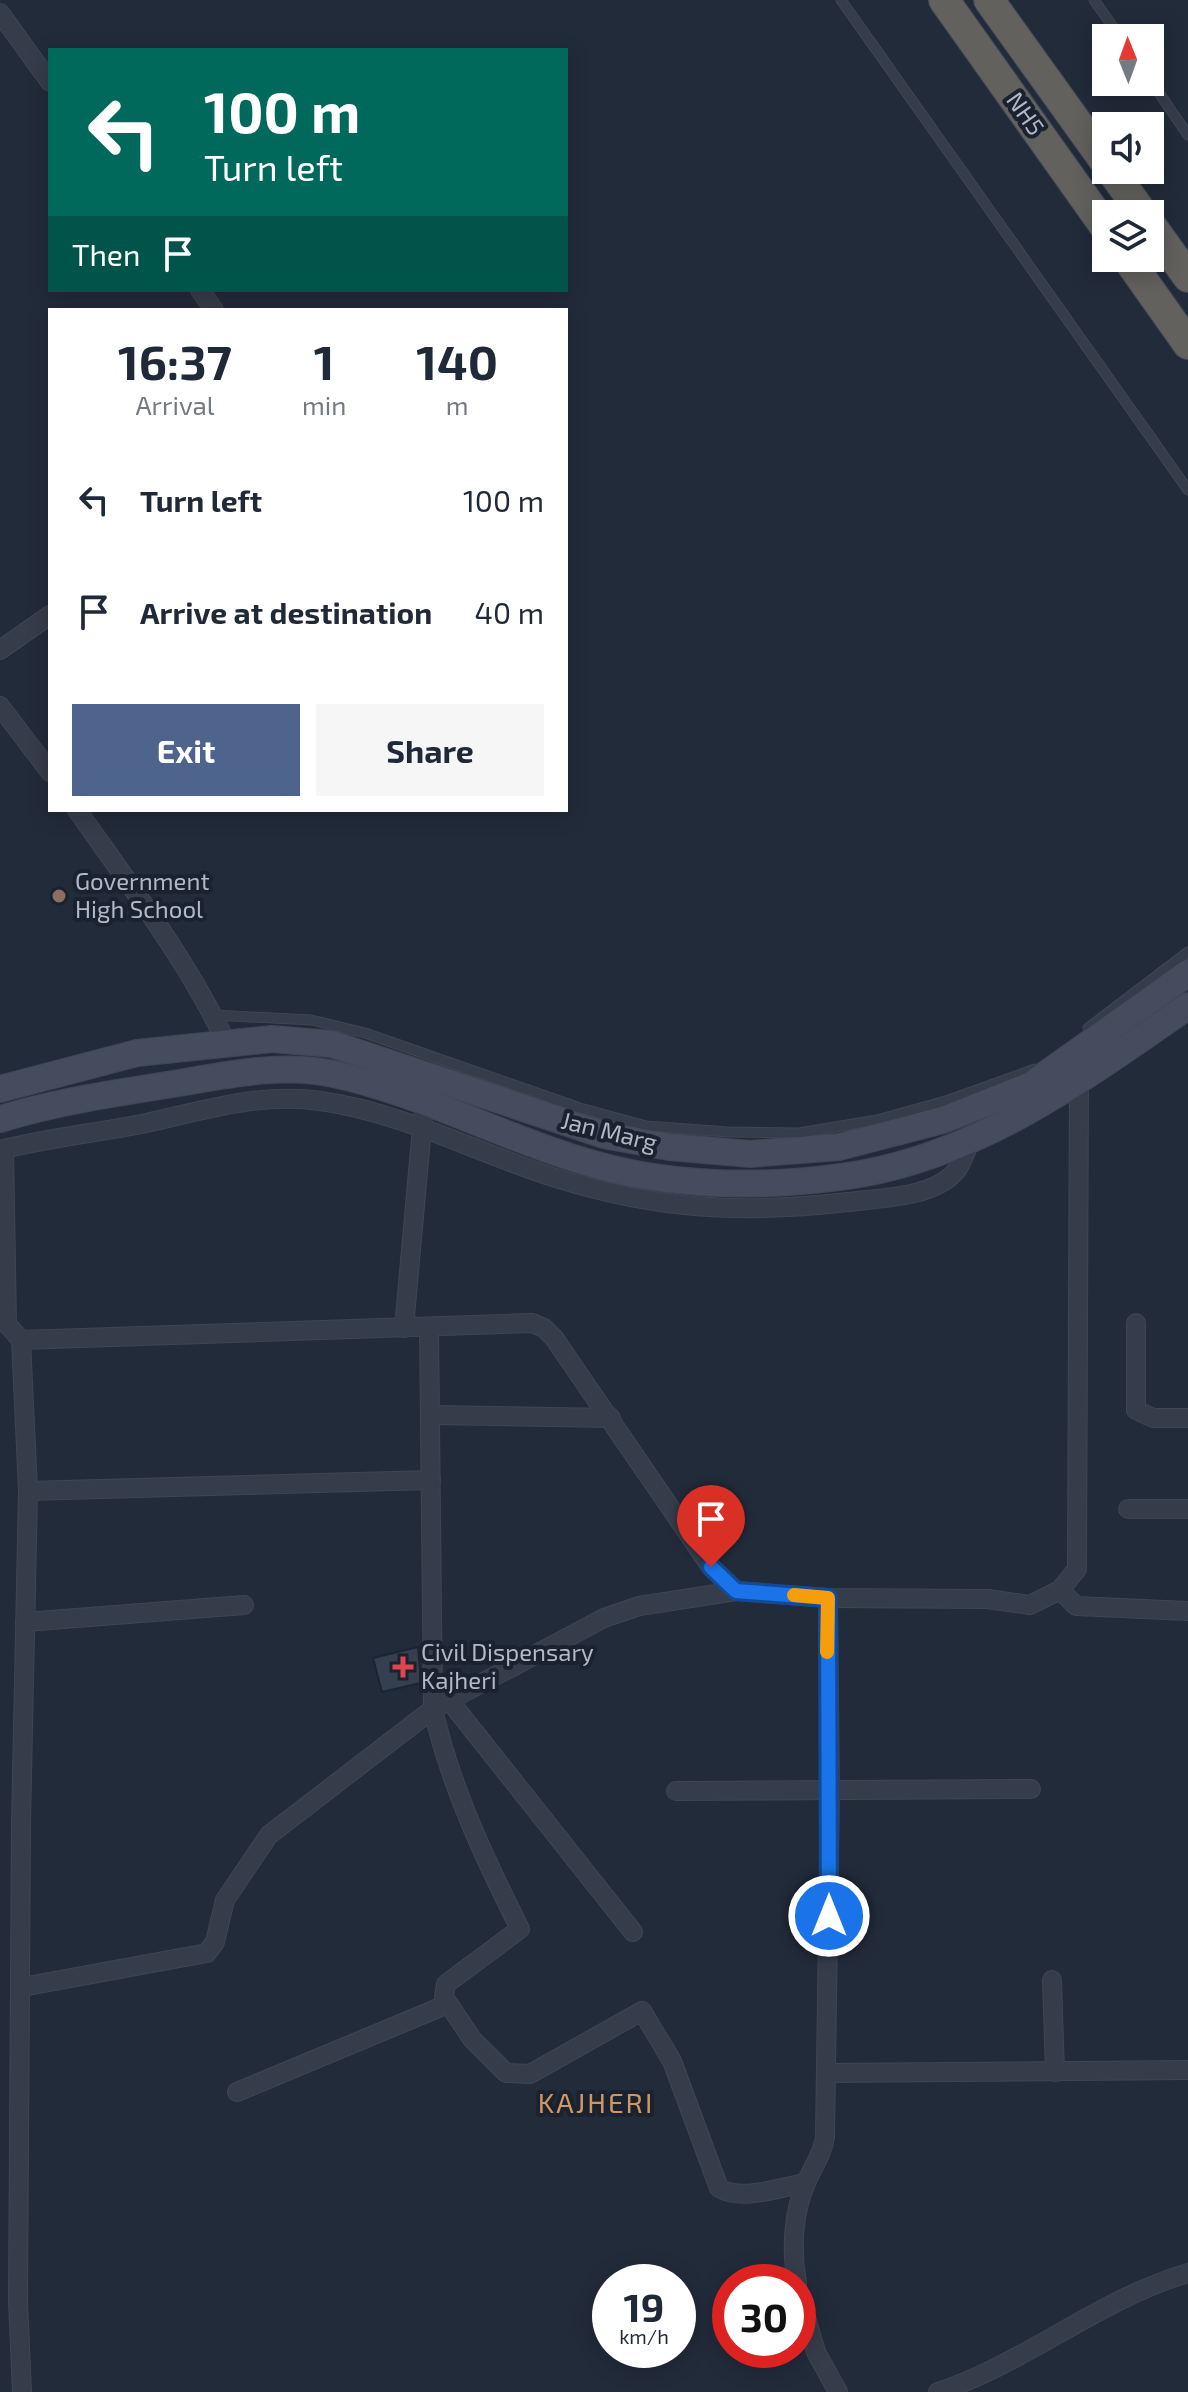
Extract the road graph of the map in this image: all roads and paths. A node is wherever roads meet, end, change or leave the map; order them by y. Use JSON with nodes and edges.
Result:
{"nodes":[{"id":1,"x":841,"y":0,"type":"edge"},
{"id":2,"x":944,"y":0,"type":"edge"},
{"id":3,"x":989,"y":0,"type":"edge"},
{"id":4,"x":1094,"y":0,"type":"edge"},
{"id":5,"x":0,"y":13,"type":"edge"},
{"id":6,"x":1111,"y":24,"type":"edge"},
{"id":7,"x":48,"y":79,"type":"edge"},
{"id":8,"x":1161,"y":96,"type":"edge"},
{"id":9,"x":1188,"y":135,"type":"edge"},
{"id":10,"x":1092,"y":143,"type":"edge"},
{"id":11,"x":1092,"y":208,"type":"edge"},
{"id":12,"x":1164,"y":244,"type":"edge"},
{"id":13,"x":1137,"y":272,"type":"edge"},
{"id":14,"x":1188,"y":277,"type":"edge"},
{"id":15,"x":1188,"y":344,"type":"edge"},
{"id":16,"x":1188,"y":490,"type":"edge"},
{"id":17,"x":48,"y":616,"type":"edge"},
{"id":18,"x":0,"y":650,"type":"edge"},
{"id":19,"x":0,"y":706,"type":"edge"},
{"id":20,"x":48,"y":769,"type":"edge"},
{"id":21,"x":78,"y":812,"type":"edge"},
{"id":22,"x":1188,"y":952,"type":"edge"},
{"id":23,"x":1188,"y":973,"type":"edge"},
{"id":24,"x":1188,"y":1006,"type":"edge"},
{"id":25,"x":213,"y":1015,"type":"junction"},
{"id":26,"x":226,"y":1042,"type":"junction"},
{"id":27,"x":1074,"y":1060,"type":"junction"},
{"id":28,"x":0,"y":1089,"type":"edge"},
{"id":29,"x":423,"y":1114,"type":"junction"},
{"id":30,"x":0,"y":1119,"type":"edge"},
{"id":31,"x":2,"y":1150,"type":"edge"},
{"id":32,"x":1136,"y":1323,"type":"dead end"},
{"id":33,"x":429,"y":1327,"type":"junction"},
{"id":34,"x":404,"y":1328,"type":"junction"},
{"id":35,"x":21,"y":1340,"type":"junction"},
{"id":36,"x":431,"y":1415,"type":"junction"},
{"id":37,"x":611,"y":1418,"type":"junction"},
{"id":38,"x":1188,"y":1418,"type":"edge"},
{"id":39,"x":431,"y":1480,"type":"junction"},
{"id":40,"x":28,"y":1491,"type":"junction"},
{"id":41,"x":1128,"y":1509,"type":"dead end"},
{"id":42,"x":1188,"y":1509,"type":"edge"},
{"id":43,"x":1060,"y":1590,"type":"junction"},
{"id":44,"x":736,"y":1591,"type":"junction"},
{"id":45,"x":828,"y":1598,"type":"junction"},
{"id":46,"x":244,"y":1605,"type":"dead end"},
{"id":47,"x":1188,"y":1611,"type":"edge"},
{"id":48,"x":25,"y":1622,"type":"junction"},
{"id":49,"x":441,"y":1704,"type":"junction"},
{"id":50,"x":1031,"y":1789,"type":"dead end"},
{"id":51,"x":676,"y":1791,"type":"dead end"},
{"id":52,"x":830,"y":1791,"type":"junction"},
{"id":53,"x":633,"y":1932,"type":"dead end"},
{"id":54,"x":1052,"y":1980,"type":"dead end"},
{"id":55,"x":22,"y":1987,"type":"junction"},
{"id":56,"x":448,"y":2004,"type":"junction"},
{"id":57,"x":1188,"y":2070,"type":"edge"},
{"id":58,"x":1055,"y":2072,"type":"junction"},
{"id":59,"x":826,"y":2073,"type":"junction"},
{"id":60,"x":237,"y":2092,"type":"dead end"},
{"id":61,"x":806,"y":2183,"type":"junction"},
{"id":62,"x":796,"y":2264,"type":"edge"},
{"id":63,"x":1188,"y":2273,"type":"edge"},
{"id":64,"x":816,"y":2352,"type":"edge"},
{"id":65,"x":22,"y":2392,"type":"edge"},
{"id":66,"x":837,"y":2392,"type":"edge"},
{"id":67,"x":938,"y":2392,"type":"edge"}],
"edges":[{"from":1,"to":16,"type":"lane"},
{"from":2,"to":11,"type":"highway","name":"NH5","number":"NH5"},
{"from":3,"to":10,"type":"highway","name":"NH5","number":"NH5"},
{"from":4,"to":6,"type":"lane"},
{"from":5,"to":7,"type":"street"},
{"from":8,"to":9,"type":"lane"},
{"from":12,"to":14,"type":"highway"},
{"from":13,"to":15,"type":"highway"},
{"from":17,"to":18,"type":"street"},
{"from":19,"to":20,"type":"street"},
{"from":21,"to":25,"type":"street"},
{"from":22,"to":27,"type":"lane"},
{"from":23,"to":27,"type":"main road","name":"Jan Marg"},
{"from":24,"to":27,"type":"main road","name":"Jan Marg"},
{"from":25,"to":26,"type":"street"},
{"from":25,"to":27,"type":"lane"},
{"from":26,"to":27,"type":"main road","name":"Jan Marg"},
{"from":26,"to":28,"type":"main road","name":"Jan Marg"},
{"from":27,"to":29,"type":"main road","name":"Jan Marg"},
{"from":27,"to":43,"type":"street"},
{"from":29,"to":30,"type":"main road","name":"Jan Marg"},
{"from":29,"to":31,"type":"street"},
{"from":29,"to":34,"type":"street"},
{"from":31,"to":35,"type":"street"},
{"from":32,"to":38,"type":"street"},
{"from":33,"to":34,"type":"street"},
{"from":33,"to":36,"type":"street"},
{"from":33,"to":37,"type":"street"},
{"from":34,"to":35,"type":"street"},
{"from":35,"to":40,"type":"street"},
{"from":36,"to":37,"type":"street"},
{"from":36,"to":39,"type":"street"},
{"from":37,"to":44,"type":"street"},
{"from":39,"to":40,"type":"street"},
{"from":39,"to":49,"type":"street"},
{"from":40,"to":48,"type":"street"},
{"from":41,"to":42,"type":"street"},
{"from":43,"to":45,"type":"street"},
{"from":43,"to":47,"type":"street"},
{"from":44,"to":45,"type":"street"},
{"from":44,"to":49,"type":"street"},
{"from":45,"to":52,"type":"street"},
{"from":46,"to":48,"type":"street"},
{"from":48,"to":55,"type":"street"},
{"from":49,"to":53,"type":"street"},
{"from":49,"to":55,"type":"street"},
{"from":49,"to":56,"type":"street"},
{"from":50,"to":52,"type":"street"},
{"from":51,"to":52,"type":"street"},
{"from":52,"to":59,"type":"street"},
{"from":54,"to":58,"type":"street"},
{"from":55,"to":65,"type":"street"},
{"from":56,"to":60,"type":"street"},
{"from":56,"to":61,"type":"street"},
{"from":57,"to":58,"type":"street"},
{"from":58,"to":59,"type":"street"},
{"from":59,"to":61,"type":"street"},
{"from":61,"to":62,"type":"street"},
{"from":63,"to":67,"type":"street"},
{"from":64,"to":66,"type":"street"}]}
